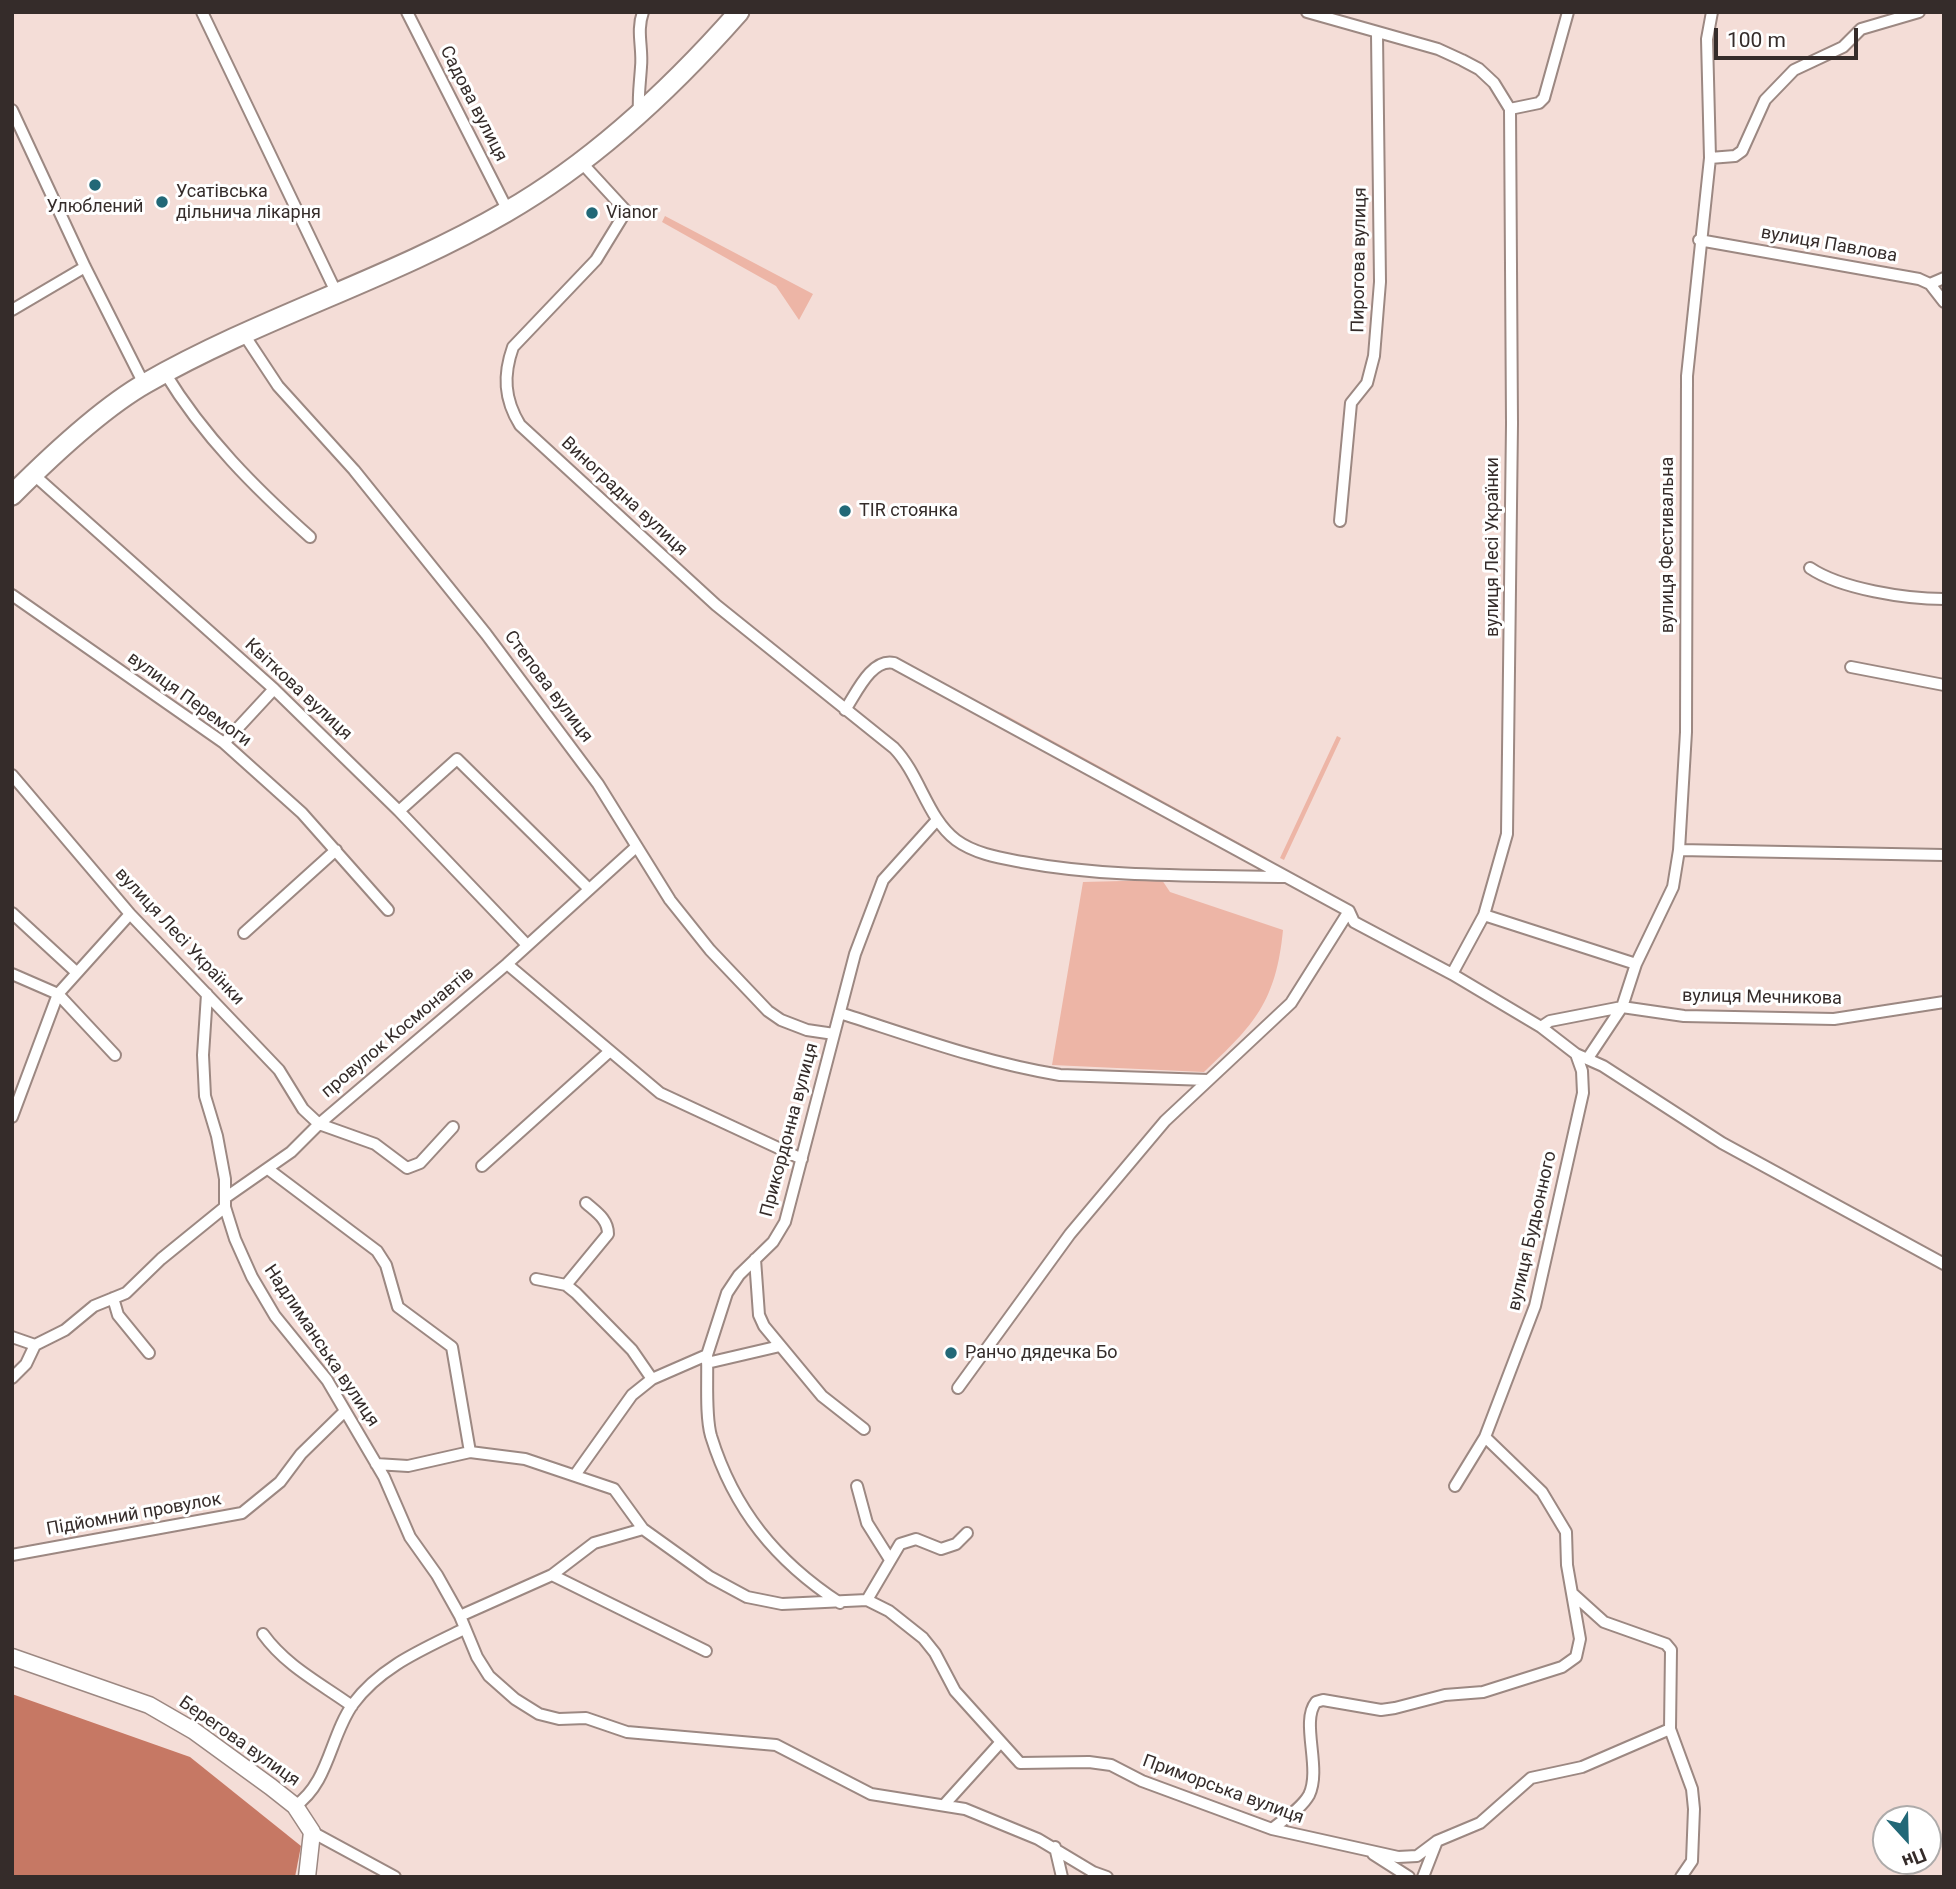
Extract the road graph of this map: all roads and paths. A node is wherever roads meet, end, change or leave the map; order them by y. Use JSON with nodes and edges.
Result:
{"nodes":[{"id":1,"x":202,"y":12,"type":"edge"},
{"id":2,"x":407,"y":12,"type":"edge"},
{"id":3,"x":632,"y":12,"type":"edge"},
{"id":4,"x":643,"y":12,"type":"edge"},
{"id":5,"x":739,"y":12,"type":"edge"},
{"id":6,"x":1307,"y":12,"type":"edge"},
{"id":7,"x":1568,"y":12,"type":"edge"},
{"id":8,"x":1712,"y":12,"type":"edge"},
{"id":9,"x":1919,"y":12,"type":"edge"},
{"id":10,"x":639,"y":24,"type":"junction"},
{"id":11,"x":1377,"y":34,"type":"junction"},
{"id":12,"x":1510,"y":109,"type":"junction"},
{"id":13,"x":12,"y":110,"type":"edge"},
{"id":14,"x":639,"y":111,"type":"junction"},
{"id":15,"x":1710,"y":158,"type":"junction"},
{"id":16,"x":580,"y":161,"type":"junction"},
{"id":17,"x":508,"y":211,"type":"junction"},
{"id":18,"x":1699,"y":240,"type":"junction"},
{"id":19,"x":85,"y":267,"type":"junction"},
{"id":20,"x":1944,"y":278,"type":"edge"},
{"id":21,"x":1930,"y":285,"type":"junction"},
{"id":22,"x":337,"y":294,"type":"junction"},
{"id":23,"x":1944,"y":302,"type":"edge"},
{"id":24,"x":12,"y":310,"type":"edge"},
{"id":25,"x":245,"y":336,"type":"junction"},
{"id":26,"x":165,"y":373,"type":"junction"},
{"id":27,"x":144,"y":384,"type":"junction"},
{"id":28,"x":33,"y":474,"type":"junction"},
{"id":29,"x":12,"y":495,"type":"edge"},
{"id":30,"x":1340,"y":521,"type":"dead end"},
{"id":31,"x":310,"y":537,"type":"dead end"},
{"id":32,"x":1810,"y":568,"type":"dead end"},
{"id":33,"x":12,"y":595,"type":"edge"},
{"id":34,"x":1944,"y":599,"type":"edge"},
{"id":35,"x":1850,"y":667,"type":"dead end"},
{"id":36,"x":1944,"y":685,"type":"edge"},
{"id":37,"x":274,"y":689,"type":"junction"},
{"id":38,"x":845,"y":710,"type":"junction"},
{"id":39,"x":224,"y":743,"type":"junction"},
{"id":40,"x":12,"y":775,"type":"edge"},
{"id":41,"x":399,"y":811,"type":"junction"},
{"id":42,"x":937,"y":820,"type":"junction"},
{"id":43,"x":636,"y":847,"type":"junction"},
{"id":44,"x":336,"y":850,"type":"junction"},
{"id":45,"x":1679,"y":850,"type":"junction"},
{"id":46,"x":1944,"y":855,"type":"edge"},
{"id":47,"x":1286,"y":877,"type":"junction"},
{"id":48,"x":588,"y":888,"type":"junction"},
{"id":49,"x":388,"y":910,"type":"dead end"},
{"id":50,"x":1349,"y":911,"type":"junction"},
{"id":51,"x":12,"y":913,"type":"edge"},
{"id":52,"x":130,"y":914,"type":"junction"},
{"id":53,"x":1484,"y":915,"type":"junction"},
{"id":54,"x":244,"y":933,"type":"dead end"},
{"id":55,"x":527,"y":945,"type":"junction"},
{"id":56,"x":507,"y":964,"type":"junction"},
{"id":57,"x":1636,"y":964,"type":"junction"},
{"id":58,"x":75,"y":971,"type":"junction"},
{"id":59,"x":12,"y":974,"type":"edge"},
{"id":60,"x":1452,"y":974,"type":"junction"},
{"id":61,"x":207,"y":993,"type":"junction"},
{"id":62,"x":58,"y":994,"type":"junction"},
{"id":63,"x":1944,"y":1002,"type":"edge"},
{"id":64,"x":1622,"y":1007,"type":"junction"},
{"id":65,"x":840,"y":1013,"type":"junction"},
{"id":66,"x":1541,"y":1027,"type":"junction"},
{"id":67,"x":834,"y":1034,"type":"junction"},
{"id":68,"x":610,"y":1051,"type":"junction"},
{"id":69,"x":1576,"y":1054,"type":"junction"},
{"id":70,"x":115,"y":1055,"type":"dead end"},
{"id":71,"x":1588,"y":1058,"type":"junction"},
{"id":72,"x":1208,"y":1080,"type":"junction"},
{"id":73,"x":12,"y":1117,"type":"edge"},
{"id":74,"x":319,"y":1124,"type":"junction"},
{"id":75,"x":453,"y":1127,"type":"dead end"},
{"id":76,"x":802,"y":1159,"type":"junction"},
{"id":77,"x":482,"y":1166,"type":"dead end"},
{"id":78,"x":268,"y":1169,"type":"junction"},
{"id":79,"x":225,"y":1203,"type":"junction"},
{"id":80,"x":586,"y":1203,"type":"dead end"},
{"id":81,"x":755,"y":1259,"type":"junction"},
{"id":82,"x":1944,"y":1264,"type":"edge"},
{"id":83,"x":536,"y":1279,"type":"dead end"},
{"id":84,"x":566,"y":1285,"type":"junction"},
{"id":85,"x":113,"y":1298,"type":"junction"},
{"id":86,"x":12,"y":1337,"type":"edge"},
{"id":87,"x":35,"y":1345,"type":"junction"},
{"id":88,"x":780,"y":1346,"type":"junction"},
{"id":89,"x":149,"y":1353,"type":"dead end"},
{"id":90,"x":707,"y":1359,"type":"junction"},
{"id":91,"x":12,"y":1378,"type":"edge"},
{"id":92,"x":652,"y":1379,"type":"junction"},
{"id":93,"x":958,"y":1388,"type":"dead end"},
{"id":94,"x":345,"y":1410,"type":"junction"},
{"id":95,"x":864,"y":1429,"type":"dead end"},
{"id":96,"x":1485,"y":1437,"type":"junction"},
{"id":97,"x":470,"y":1452,"type":"junction"},
{"id":98,"x":376,"y":1464,"type":"junction"},
{"id":99,"x":575,"y":1475,"type":"junction"},
{"id":100,"x":857,"y":1486,"type":"dead end"},
{"id":101,"x":1455,"y":1486,"type":"dead end"},
{"id":102,"x":643,"y":1529,"type":"junction"},
{"id":103,"x":967,"y":1533,"type":"dead end"},
{"id":104,"x":12,"y":1555,"type":"edge"},
{"id":105,"x":889,"y":1558,"type":"junction"},
{"id":106,"x":552,"y":1575,"type":"junction"},
{"id":107,"x":1573,"y":1593,"type":"junction"},
{"id":108,"x":867,"y":1600,"type":"junction"},
{"id":109,"x":840,"y":1603,"type":"junction"},
{"id":110,"x":460,"y":1616,"type":"junction"},
{"id":111,"x":464,"y":1629,"type":"junction"},
{"id":112,"x":263,"y":1634,"type":"dead end"},
{"id":113,"x":706,"y":1651,"type":"dead end"},
{"id":114,"x":12,"y":1657,"type":"edge"},
{"id":115,"x":352,"y":1706,"type":"junction"},
{"id":116,"x":1670,"y":1729,"type":"junction"},
{"id":117,"x":1000,"y":1743,"type":"junction"},
{"id":118,"x":944,"y":1805,"type":"junction"},
{"id":119,"x":295,"y":1806,"type":"junction"},
{"id":120,"x":1272,"y":1829,"type":"junction"},
{"id":121,"x":312,"y":1832,"type":"junction"},
{"id":122,"x":1437,"y":1840,"type":"junction"},
{"id":123,"x":1055,"y":1847,"type":"junction"},
{"id":124,"x":1366,"y":1850,"type":"junction"},
{"id":125,"x":1093,"y":1871,"type":"junction"},
{"id":126,"x":307,"y":1877,"type":"edge"},
{"id":127,"x":395,"y":1877,"type":"edge"},
{"id":128,"x":1062,"y":1877,"type":"edge"},
{"id":129,"x":1077,"y":1877,"type":"edge"},
{"id":130,"x":1107,"y":1877,"type":"edge"},
{"id":131,"x":1409,"y":1877,"type":"edge"},
{"id":132,"x":1423,"y":1877,"type":"edge"},
{"id":133,"x":1681,"y":1877,"type":"edge"}],
"edges":[{"from":1,"to":22,"type":"street"},
{"from":2,"to":17,"type":"street","name":"Садова вулиця"},
{"from":3,"to":10,"type":"street"},
{"from":4,"to":10,"type":"street"},
{"from":5,"to":14,"type":"highway"},
{"from":6,"to":11,"type":"street"},
{"from":7,"to":12,"type":"street"},
{"from":8,"to":15,"type":"street","name":"вулиця Фестивальна"},
{"from":9,"to":15,"type":"street"},
{"from":10,"to":14,"type":"street"},
{"from":11,"to":12,"type":"street"},
{"from":11,"to":30,"type":"street","name":"Пирогова вулиця"},
{"from":12,"to":53,"type":"street","name":"вулиця Лесі Українки"},
{"from":13,"to":19,"type":"street"},
{"from":14,"to":16,"type":"highway"},
{"from":15,"to":18,"type":"street","name":"вулиця Фестивальна"},
{"from":16,"to":17,"type":"highway"},
{"from":16,"to":38,"type":"street","name":"Виноградна вулиця"},
{"from":17,"to":22,"type":"highway"},
{"from":18,"to":21,"type":"street","name":"вулиця Павлова"},
{"from":18,"to":45,"type":"street","name":"вулиця Фестивальна"},
{"from":19,"to":24,"type":"street"},
{"from":19,"to":27,"type":"street"},
{"from":20,"to":21,"type":"street"},
{"from":21,"to":23,"type":"street"},
{"from":22,"to":25,"type":"highway"},
{"from":25,"to":26,"type":"highway"},
{"from":25,"to":43,"type":"street","name":"Степова вулиця"},
{"from":26,"to":27,"type":"highway"},
{"from":26,"to":31,"type":"street"},
{"from":27,"to":28,"type":"highway"},
{"from":28,"to":29,"type":"highway"},
{"from":28,"to":37,"type":"street","name":"Квіткова вулиця"},
{"from":32,"to":34,"type":"street"},
{"from":33,"to":39,"type":"street","name":"вулиця Перемоги"},
{"from":35,"to":36,"type":"street"},
{"from":37,"to":39,"type":"street"},
{"from":37,"to":41,"type":"street","name":"Квіткова вулиця"},
{"from":38,"to":42,"type":"street","name":"Виноградна вулиця"},
{"from":38,"to":47,"type":"street"},
{"from":39,"to":44,"type":"street","name":"вулиця Перемоги"},
{"from":40,"to":52,"type":"street","name":"вулиця Лесі Українки"},
{"from":41,"to":48,"type":"street"},
{"from":41,"to":55,"type":"street","name":"Квіткова вулиця"},
{"from":42,"to":47,"type":"street","name":"Виноградна вулиця"},
{"from":42,"to":65,"type":"street","name":"Прикордонна вулиця"},
{"from":43,"to":48,"type":"street","name":"провулок Космонавтів"},
{"from":43,"to":67,"type":"street","name":"Степова вулиця"},
{"from":44,"to":49,"type":"street","name":"вулиця Перемоги"},
{"from":44,"to":54,"type":"street"},
{"from":45,"to":46,"type":"street"},
{"from":45,"to":57,"type":"street","name":"вулиця Фестивальна"},
{"from":47,"to":50,"type":"street"},
{"from":48,"to":55,"type":"street","name":"провулок Космонавтів"},
{"from":50,"to":60,"type":"street"},
{"from":50,"to":72,"type":"street"},
{"from":51,"to":58,"type":"street"},
{"from":52,"to":58,"type":"street"},
{"from":52,"to":61,"type":"street","name":"вулиця Лесі Українки"},
{"from":53,"to":57,"type":"street"},
{"from":53,"to":60,"type":"street","name":"вулиця Лесі Українки"},
{"from":55,"to":56,"type":"street","name":"провулок Космонавтів"},
{"from":56,"to":68,"type":"street"},
{"from":56,"to":74,"type":"street","name":"провулок Космонавтів"},
{"from":57,"to":64,"type":"street","name":"вулиця Фестивальна"},
{"from":58,"to":62,"type":"street"},
{"from":59,"to":62,"type":"street"},
{"from":60,"to":66,"type":"street"},
{"from":61,"to":74,"type":"street","name":"вулиця Лесі Українки"},
{"from":61,"to":79,"type":"street","name":"Надлиманська вулиця"},
{"from":62,"to":70,"type":"street"},
{"from":62,"to":73,"type":"street"},
{"from":63,"to":64,"type":"street","name":"вулиця Мечникова"},
{"from":64,"to":66,"type":"street","name":"вулиця Мечникова"},
{"from":64,"to":71,"type":"street","name":"вулиця Фестивальна"},
{"from":65,"to":67,"type":"street","name":"Прикордонна вулиця"},
{"from":65,"to":72,"type":"street"},
{"from":66,"to":69,"type":"street"},
{"from":67,"to":76,"type":"street","name":"Прикордонна вулиця"},
{"from":68,"to":76,"type":"street"},
{"from":68,"to":77,"type":"street"},
{"from":69,"to":71,"type":"street"},
{"from":69,"to":96,"type":"street","name":"вулиця Будьонного"},
{"from":71,"to":82,"type":"street"},
{"from":72,"to":93,"type":"street"},
{"from":74,"to":75,"type":"street"},
{"from":74,"to":78,"type":"street","name":"провулок Космонавтів"},
{"from":76,"to":81,"type":"street","name":"Прикордонна вулиця"},
{"from":78,"to":79,"type":"street","name":"провулок Космонавтів"},
{"from":78,"to":97,"type":"street"},
{"from":79,"to":85,"type":"street","name":"провулок Космонавтів"},
{"from":79,"to":94,"type":"street","name":"Надлиманська вулиця"},
{"from":80,"to":84,"type":"street"},
{"from":81,"to":88,"type":"street"},
{"from":81,"to":90,"type":"street","name":"Прикордонна вулиця"},
{"from":83,"to":84,"type":"street"},
{"from":84,"to":92,"type":"street"},
{"from":85,"to":87,"type":"street","name":"провулок Космонавтів"},
{"from":85,"to":89,"type":"street"},
{"from":86,"to":87,"type":"street"},
{"from":87,"to":91,"type":"street"},
{"from":88,"to":90,"type":"street"},
{"from":88,"to":95,"type":"street"},
{"from":90,"to":92,"type":"street"},
{"from":90,"to":109,"type":"street"},
{"from":92,"to":99,"type":"street"},
{"from":94,"to":98,"type":"street","name":"Надлиманська вулиця"},
{"from":94,"to":104,"type":"street","name":"Підйомний провулок"},
{"from":96,"to":101,"type":"street","name":"вулиця Будьонного"},
{"from":96,"to":107,"type":"street"},
{"from":97,"to":98,"type":"street"},
{"from":97,"to":99,"type":"street"},
{"from":98,"to":110,"type":"street","name":"Надлиманська вулиця"},
{"from":99,"to":102,"type":"street"},
{"from":100,"to":105,"type":"street"},
{"from":102,"to":106,"type":"street"},
{"from":102,"to":109,"type":"street"},
{"from":103,"to":105,"type":"street"},
{"from":105,"to":108,"type":"street"},
{"from":106,"to":110,"type":"street"},
{"from":106,"to":113,"type":"street"},
{"from":107,"to":116,"type":"street"},
{"from":107,"to":120,"type":"street"},
{"from":108,"to":109,"type":"street"},
{"from":108,"to":117,"type":"street"},
{"from":110,"to":111,"type":"street"},
{"from":111,"to":115,"type":"street"},
{"from":111,"to":118,"type":"street"},
{"from":112,"to":115,"type":"street"},
{"from":114,"to":119,"type":"street","name":"Берегова вулиця"},
{"from":115,"to":119,"type":"street"},
{"from":116,"to":122,"type":"street","name":"Приморська вулиця"},
{"from":116,"to":133,"type":"street"},
{"from":117,"to":118,"type":"street"},
{"from":117,"to":120,"type":"street","name":"Приморська вулиця"},
{"from":118,"to":123,"type":"street"},
{"from":119,"to":121,"type":"street","name":"Берегова вулиця"},
{"from":120,"to":124,"type":"street","name":"Приморська вулиця"},
{"from":121,"to":126,"type":"street"},
{"from":121,"to":127,"type":"street"},
{"from":122,"to":124,"type":"street","name":"Приморська вулиця"},
{"from":122,"to":132,"type":"street"},
{"from":123,"to":125,"type":"street"},
{"from":123,"to":128,"type":"street"},
{"from":124,"to":131,"type":"street"},
{"from":125,"to":129,"type":"street"},
{"from":125,"to":130,"type":"street"}]}
